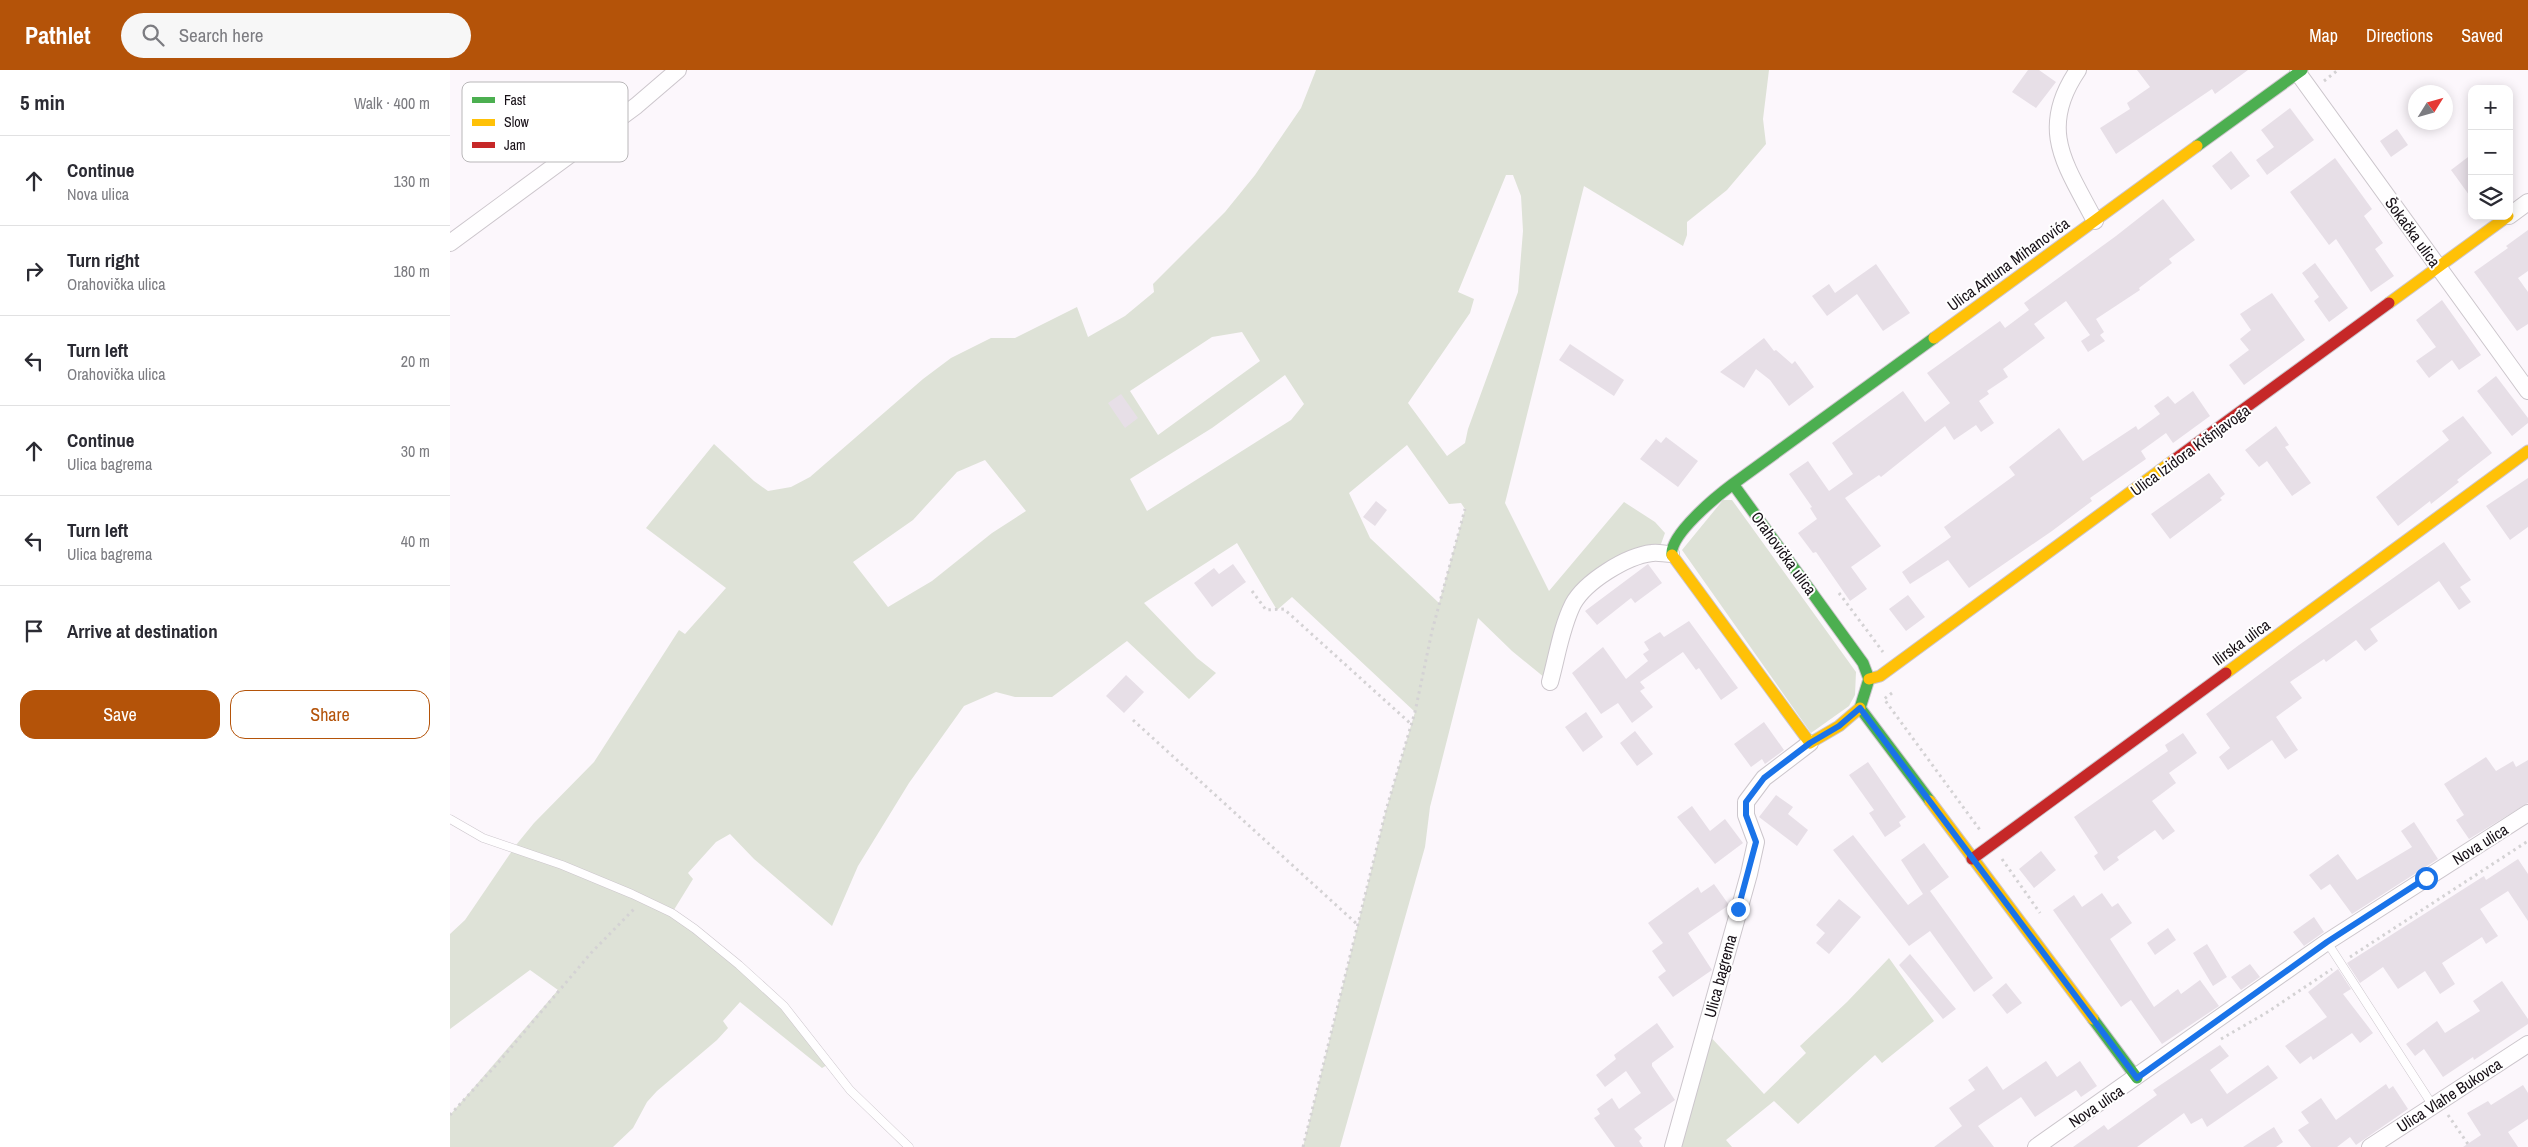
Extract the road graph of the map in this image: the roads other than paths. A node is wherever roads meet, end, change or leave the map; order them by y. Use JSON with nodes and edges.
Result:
{"nodes":[{"id":1,"x":678,"y":70,"type":"edge"},
{"id":2,"x":2078,"y":70,"type":"edge"},
{"id":3,"x":2300,"y":71,"type":"edge"},
{"id":4,"x":628,"y":112,"type":"edge"},
{"id":5,"x":560,"y":162,"type":"edge"},
{"id":6,"x":2528,"y":202,"type":"edge"},
{"id":7,"x":2513,"y":213,"type":"edge"},
{"id":8,"x":2504,"y":220,"type":"edge"},
{"id":9,"x":2094,"y":221,"type":"junction"},
{"id":10,"x":450,"y":243,"type":"edge"},
{"id":11,"x":2438,"y":268,"type":"junction"},
{"id":12,"x":2528,"y":391,"type":"edge"},
{"id":13,"x":2528,"y":451,"type":"edge"},
{"id":14,"x":1733,"y":484,"type":"junction"},
{"id":15,"x":1671,"y":554,"type":"junction"},
{"id":16,"x":1869,"y":679,"type":"junction"},
{"id":17,"x":1550,"y":682,"type":"dead end"},
{"id":18,"x":1860,"y":708,"type":"junction"},
{"id":19,"x":1810,"y":743,"type":"junction"},
{"id":20,"x":2528,"y":813,"type":"edge"},
{"id":21,"x":450,"y":819,"type":"edge"},
{"id":22,"x":1972,"y":859,"type":"junction"},
{"id":23,"x":2327,"y":942,"type":"junction"},
{"id":24,"x":2528,"y":1044,"type":"edge"},
{"id":25,"x":2137,"y":1078,"type":"junction"},
{"id":26,"x":2439,"y":1109,"type":"junction"},
{"id":27,"x":909,"y":1147,"type":"edge"},
{"id":28,"x":1673,"y":1147,"type":"edge"},
{"id":29,"x":2036,"y":1147,"type":"edge"},
{"id":30,"x":2370,"y":1147,"type":"edge"}],
"edges":[{"from":1,"to":4,"type":"street"},
{"from":2,"to":9,"type":"street"},
{"from":3,"to":9,"type":"street","name":"Ulica Antuna Mihanovića"},
{"from":3,"to":11,"type":"street","name":"Šokačka ulica"},
{"from":5,"to":10,"type":"street"},
{"from":6,"to":7,"type":"street","name":"Ulica Izidora Kršnjavoga"},
{"from":8,"to":11,"type":"street","name":"Ulica Izidora Kršnjavoga"},
{"from":9,"to":14,"type":"street","name":"Ulica Antuna Mihanovića"},
{"from":11,"to":12,"type":"street","name":"Šokačka ulica"},
{"from":11,"to":16,"type":"street","name":"Ulica Izidora Kršnjavoga"},
{"from":13,"to":22,"type":"street","name":"Ilirska ulica"},
{"from":14,"to":15,"type":"street"},
{"from":14,"to":16,"type":"street","name":"Orahovička ulica"},
{"from":15,"to":17,"type":"street"},
{"from":15,"to":19,"type":"street"},
{"from":16,"to":18,"type":"street"},
{"from":18,"to":19,"type":"street"},
{"from":18,"to":22,"type":"street"},
{"from":19,"to":28,"type":"street","name":"Ulica bagrema"},
{"from":20,"to":23,"type":"street","name":"Nova ulica"},
{"from":21,"to":27,"type":"lane"},
{"from":22,"to":25,"type":"street"},
{"from":23,"to":25,"type":"street","name":"Nova ulica"},
{"from":23,"to":26,"type":"lane"},
{"from":24,"to":26,"type":"street","name":"Ulica Vlahe Bukovca"},
{"from":25,"to":29,"type":"street","name":"Nova ulica"},
{"from":26,"to":30,"type":"street","name":"Ulica Vlahe Bukovca"}]}
